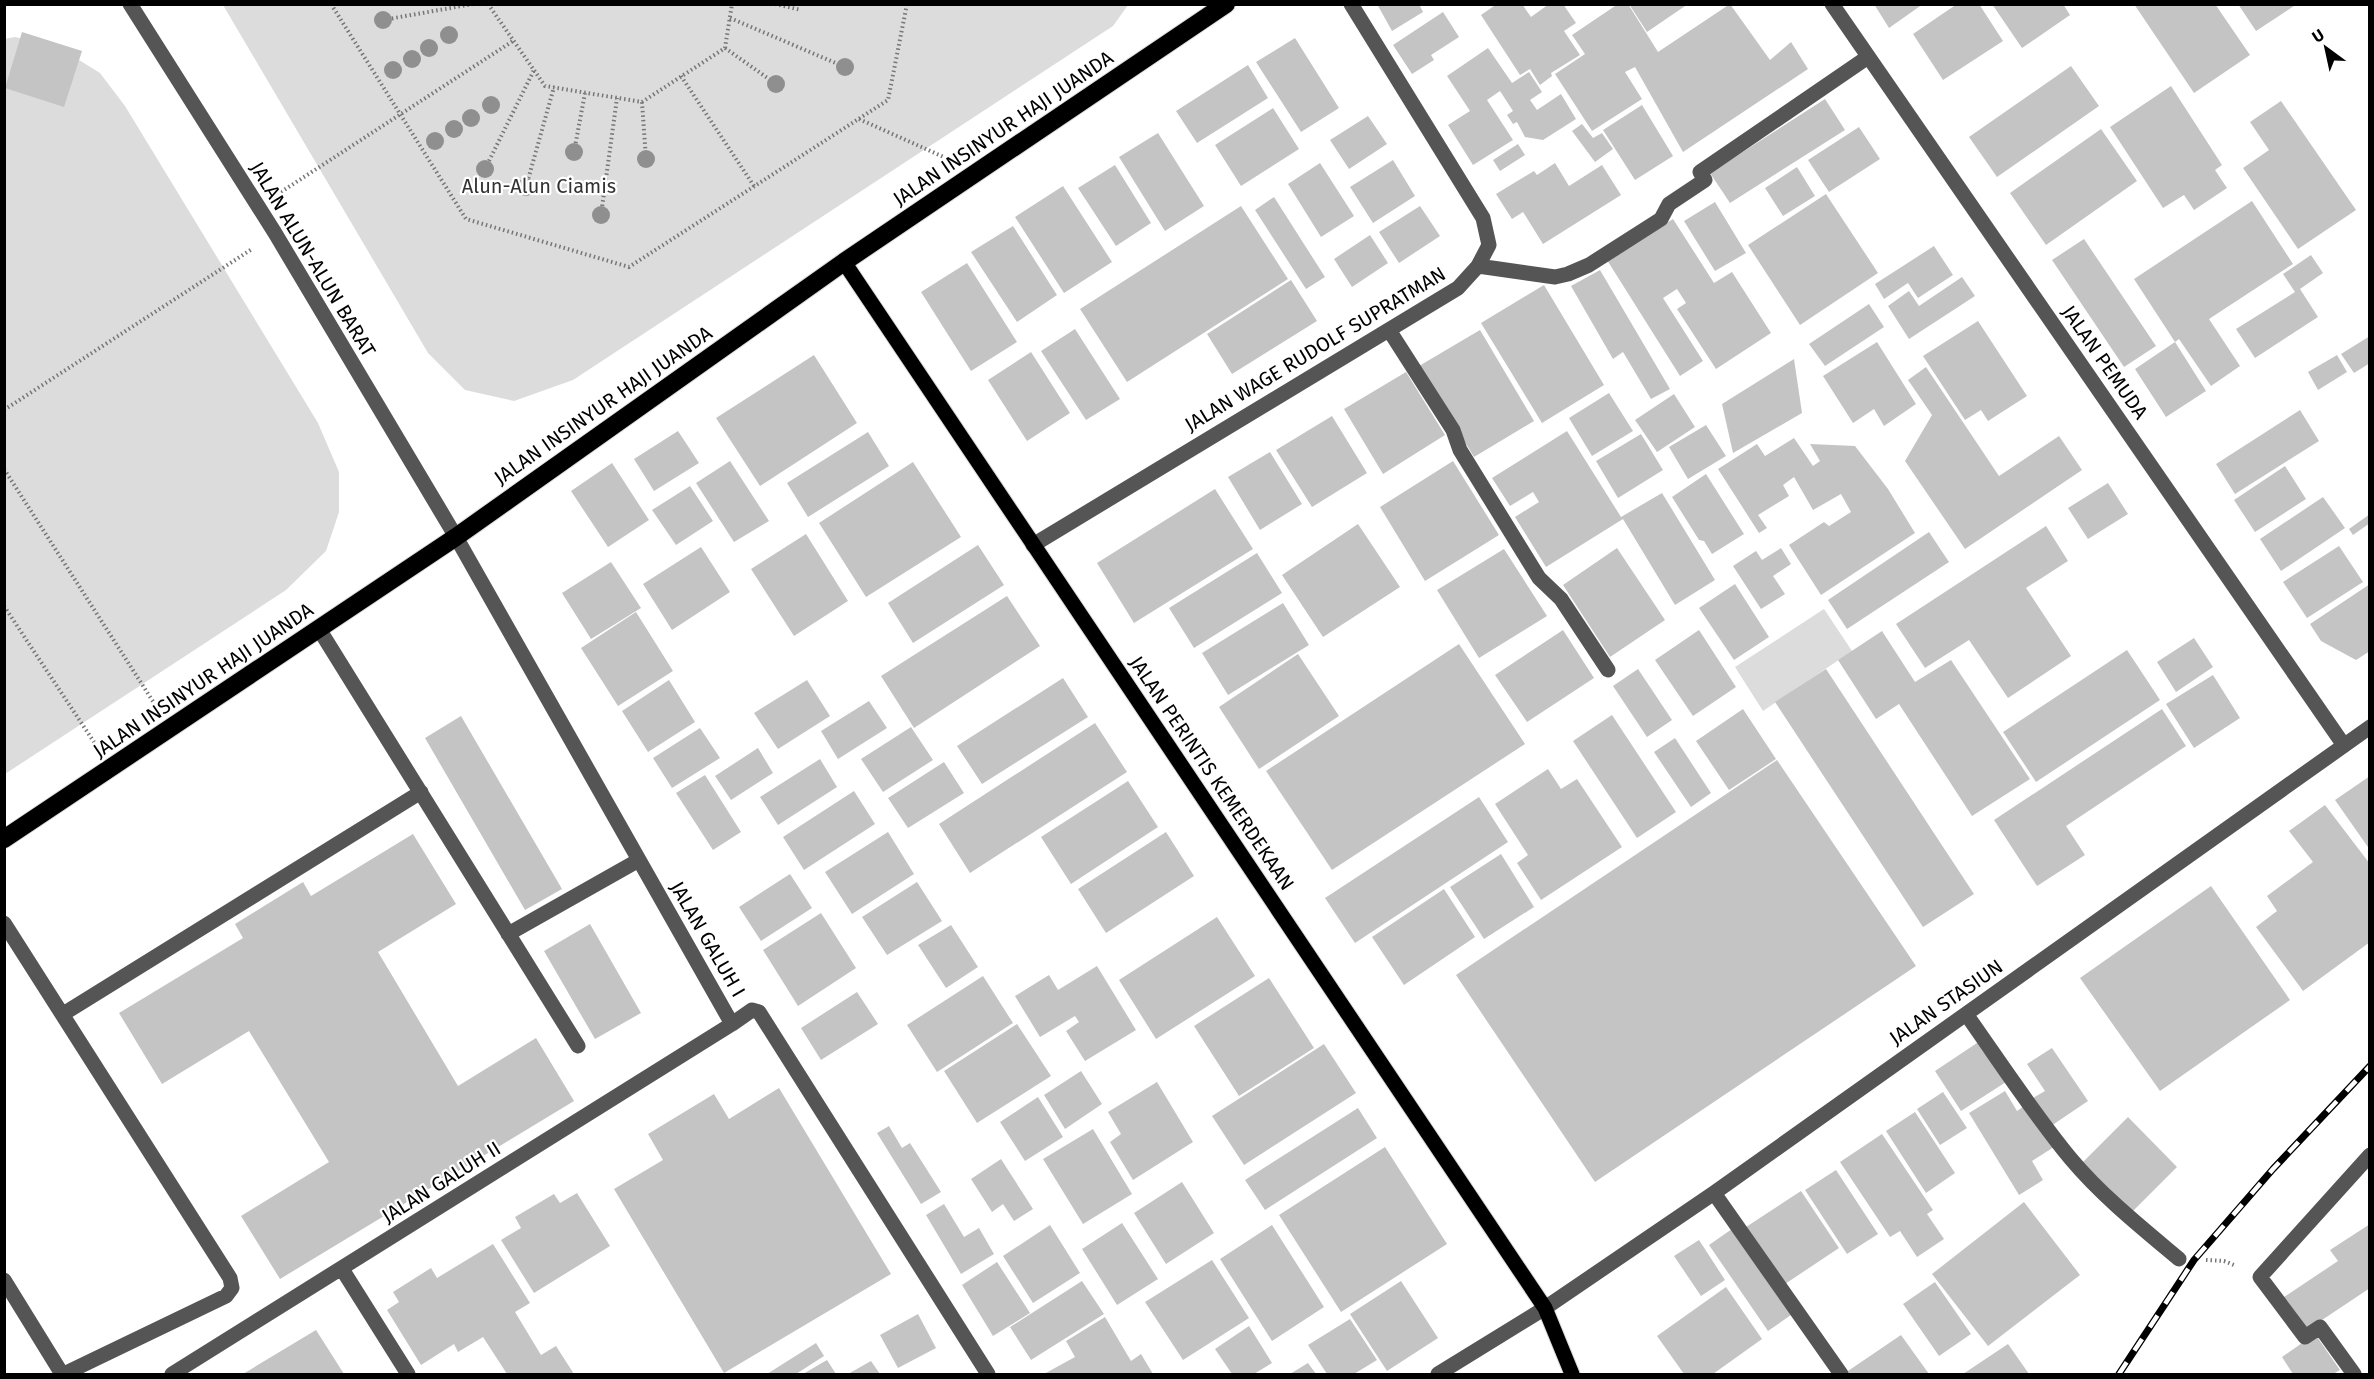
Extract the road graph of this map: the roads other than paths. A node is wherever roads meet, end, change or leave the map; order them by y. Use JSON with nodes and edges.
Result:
{"nodes":[{"id":1,"x":130,"y":4,"type":"edge"},
{"id":2,"x":1226,"y":4,"type":"edge"},
{"id":3,"x":1351,"y":4,"type":"edge"},
{"id":4,"x":1832,"y":4,"type":"edge"},
{"id":5,"x":1868,"y":57,"type":"junction"},
{"id":6,"x":844,"y":262,"type":"junction"},
{"id":7,"x":1478,"y":266,"type":"junction"},
{"id":8,"x":1389,"y":330,"type":"junction"},
{"id":9,"x":456,"y":537,"type":"junction"},
{"id":10,"x":1033,"y":545,"type":"junction"},
{"id":11,"x":319,"y":629,"type":"junction"},
{"id":12,"x":1608,"y":670,"type":"dead end"},
{"id":13,"x":2370,"y":727,"type":"edge"},
{"id":14,"x":2343,"y":744,"type":"junction"},
{"id":15,"x":421,"y":792,"type":"junction"},
{"id":16,"x":4,"y":839,"type":"edge"},
{"id":17,"x":639,"y":860,"type":"junction"},
{"id":18,"x":4,"y":923,"type":"edge"},
{"id":19,"x":508,"y":934,"type":"junction"},
{"id":20,"x":63,"y":1014,"type":"junction"},
{"id":21,"x":1966,"y":1014,"type":"junction"},
{"id":22,"x":732,"y":1024,"type":"junction"},
{"id":23,"x":578,"y":1046,"type":"dead end"},
{"id":24,"x":2370,"y":1155,"type":"edge"},
{"id":25,"x":1714,"y":1193,"type":"junction"},
{"id":26,"x":2178,"y":1259,"type":"road end"},
{"id":27,"x":342,"y":1269,"type":"junction"},
{"id":28,"x":4,"y":1280,"type":"edge"},
{"id":29,"x":1545,"y":1308,"type":"junction"},
{"id":30,"x":63,"y":1374,"type":"edge"},
{"id":31,"x":172,"y":1374,"type":"edge"},
{"id":32,"x":408,"y":1374,"type":"edge"},
{"id":33,"x":988,"y":1374,"type":"edge"},
{"id":34,"x":1438,"y":1374,"type":"edge"},
{"id":35,"x":1572,"y":1374,"type":"edge"},
{"id":36,"x":1841,"y":1374,"type":"edge"},
{"id":37,"x":2354,"y":1374,"type":"edge"}],
"edges":[{"from":1,"to":9,"type":"street","name":"JALAN ALUN-ALUN BARAT"},
{"from":2,"to":6,"type":"highway","name":"JALAN INSINYUR HAJI JUANDA"},
{"from":3,"to":7,"type":"street","name":"JALAN WAGE RUDOLF SUPRATMAN"},
{"from":4,"to":5,"type":"street","name":"JALAN PEMUDA"},
{"from":5,"to":7,"type":"street"},
{"from":5,"to":14,"type":"street","name":"JALAN PEMUDA"},
{"from":6,"to":9,"type":"highway","name":"JALAN INSINYUR HAJI JUANDA"},
{"from":6,"to":10,"type":"main road","name":"JALAN PERINTIS KEMERDEKAAN"},
{"from":7,"to":8,"type":"street","name":"JALAN WAGE RUDOLF SUPRATMAN"},
{"from":8,"to":10,"type":"street","name":"JALAN WAGE RUDOLF SUPRATMAN"},
{"from":8,"to":12,"type":"street"},
{"from":9,"to":11,"type":"highway","name":"JALAN INSINYUR HAJI JUANDA"},
{"from":9,"to":17,"type":"street","name":"JALAN GALUH I"},
{"from":10,"to":29,"type":"main road","name":"JALAN PERINTIS KEMERDEKAAN"},
{"from":11,"to":15,"type":"street"},
{"from":11,"to":16,"type":"highway","name":"JALAN INSINYUR HAJI JUANDA"},
{"from":13,"to":14,"type":"street","name":"JALAN STASIUN"},
{"from":14,"to":21,"type":"street","name":"JALAN STASIUN"},
{"from":15,"to":19,"type":"street"},
{"from":15,"to":20,"type":"street"},
{"from":17,"to":19,"type":"street"},
{"from":17,"to":22,"type":"street","name":"JALAN GALUH I"},
{"from":18,"to":20,"type":"street"},
{"from":19,"to":23,"type":"street"},
{"from":20,"to":30,"type":"street"},
{"from":21,"to":25,"type":"street","name":"JALAN STASIUN"},
{"from":21,"to":26,"type":"street"},
{"from":22,"to":27,"type":"street","name":"JALAN GALUH II"},
{"from":22,"to":33,"type":"street","name":"JALAN GALUH I"},
{"from":24,"to":37,"type":"street"},
{"from":25,"to":29,"type":"street","name":"JALAN STASIUN"},
{"from":25,"to":36,"type":"street"},
{"from":27,"to":31,"type":"street","name":"JALAN GALUH II"},
{"from":27,"to":32,"type":"street"},
{"from":28,"to":30,"type":"street"},
{"from":29,"to":34,"type":"street","name":"JALAN STASIUN"},
{"from":29,"to":35,"type":"main road","name":"JALAN PERINTIS KEMERDEKAAN"}]}
